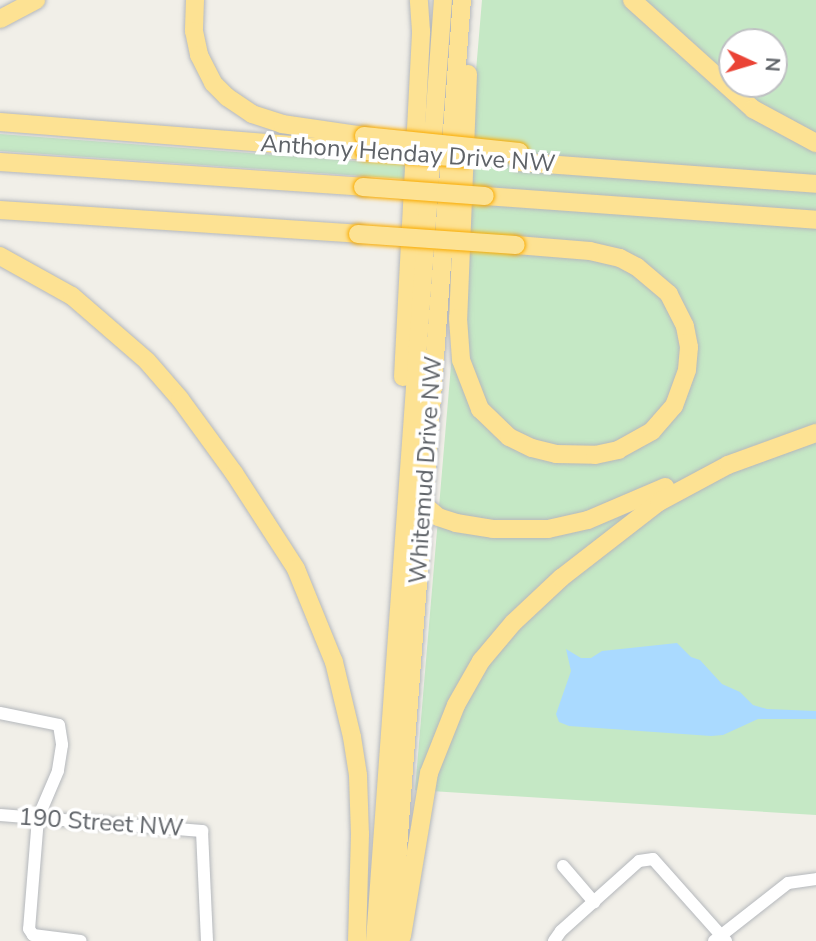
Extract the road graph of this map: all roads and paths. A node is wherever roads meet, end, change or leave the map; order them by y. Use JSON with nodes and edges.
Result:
{"nodes":[{"id":1,"x":36,"y":0,"type":"edge"},
{"id":2,"x":195,"y":0,"type":"edge"},
{"id":3,"x":419,"y":0,"type":"edge"},
{"id":4,"x":443,"y":0,"type":"edge"},
{"id":5,"x":462,"y":0,"type":"edge"},
{"id":6,"x":471,"y":0,"type":"edge"},
{"id":7,"x":632,"y":0,"type":"edge"},
{"id":8,"x":0,"y":19,"type":"edge"},
{"id":9,"x":0,"y":122,"type":"edge"},
{"id":10,"x":364,"y":143,"type":"junction"},
{"id":11,"x":816,"y":143,"type":"edge"},
{"id":12,"x":0,"y":162,"type":"edge"},
{"id":13,"x":816,"y":184,"type":"edge"},
{"id":14,"x":0,"y":210,"type":"edge"},
{"id":15,"x":721,"y":213,"type":"junction"},
{"id":16,"x":816,"y":220,"type":"edge"},
{"id":17,"x":816,"y":232,"type":"edge"},
{"id":18,"x":0,"y":256,"type":"edge"},
{"id":19,"x":816,"y":433,"type":"edge"},
{"id":20,"x":407,"y":486,"type":"junction"},
{"id":21,"x":423,"y":505,"type":"junction"},
{"id":22,"x":395,"y":657,"type":"junction"},
{"id":23,"x":0,"y":713,"type":"edge"},
{"id":24,"x":0,"y":815,"type":"edge"},
{"id":25,"x":38,"y":818,"type":"junction"},
{"id":26,"x":563,"y":866,"type":"dead end"},
{"id":27,"x":816,"y":879,"type":"edge"},
{"id":28,"x":594,"y":902,"type":"junction"},
{"id":29,"x":721,"y":939,"type":"edge"},
{"id":30,"x":81,"y":941,"type":"edge"},
{"id":31,"x":207,"y":941,"type":"edge"},
{"id":32,"x":356,"y":941,"type":"edge"},
{"id":33,"x":375,"y":941,"type":"edge"},
{"id":34,"x":391,"y":941,"type":"edge"},
{"id":35,"x":401,"y":941,"type":"edge"},
{"id":36,"x":554,"y":941,"type":"edge"}],
"edges":[{"from":1,"to":8,"type":"highway"},
{"from":2,"to":10,"type":"highway"},
{"from":3,"to":22,"type":"highway"},
{"from":4,"to":20,"type":"highway","name":"Whitemud Drive NW"},
{"from":5,"to":21,"type":"highway","name":"Whitemud Drive NW"},
{"from":6,"to":14,"type":"highway","bridge":true},
{"from":7,"to":11,"type":"highway"},
{"from":9,"to":10,"type":"highway","name":"Anthony Henday Drive NW"},
{"from":10,"to":13,"type":"highway","name":"Anthony Henday Drive NW","bridge":true},
{"from":12,"to":15,"type":"highway","name":"Anthony Henday Drive NW","bridge":true},
{"from":15,"to":16,"type":"highway","name":"Anthony Henday Drive NW"},
{"from":15,"to":17,"type":"highway"},
{"from":18,"to":32,"type":"highway"},
{"from":19,"to":21,"type":"highway"},
{"from":19,"to":35,"type":"highway"},
{"from":20,"to":21,"type":"highway"},
{"from":20,"to":22,"type":"highway","name":"Whitemud Drive NW"},
{"from":21,"to":34,"type":"highway","name":"Whitemud Drive NW"},
{"from":22,"to":33,"type":"highway","name":"Whitemud Drive NW"},
{"from":23,"to":25,"type":"street"},
{"from":24,"to":25,"type":"street","name":"190 Street NW"},
{"from":25,"to":30,"type":"street"},
{"from":25,"to":31,"type":"street","name":"190 Street NW"},
{"from":26,"to":28,"type":"street"},
{"from":27,"to":29,"type":"street"},
{"from":28,"to":29,"type":"street"},
{"from":28,"to":36,"type":"street"}]}
